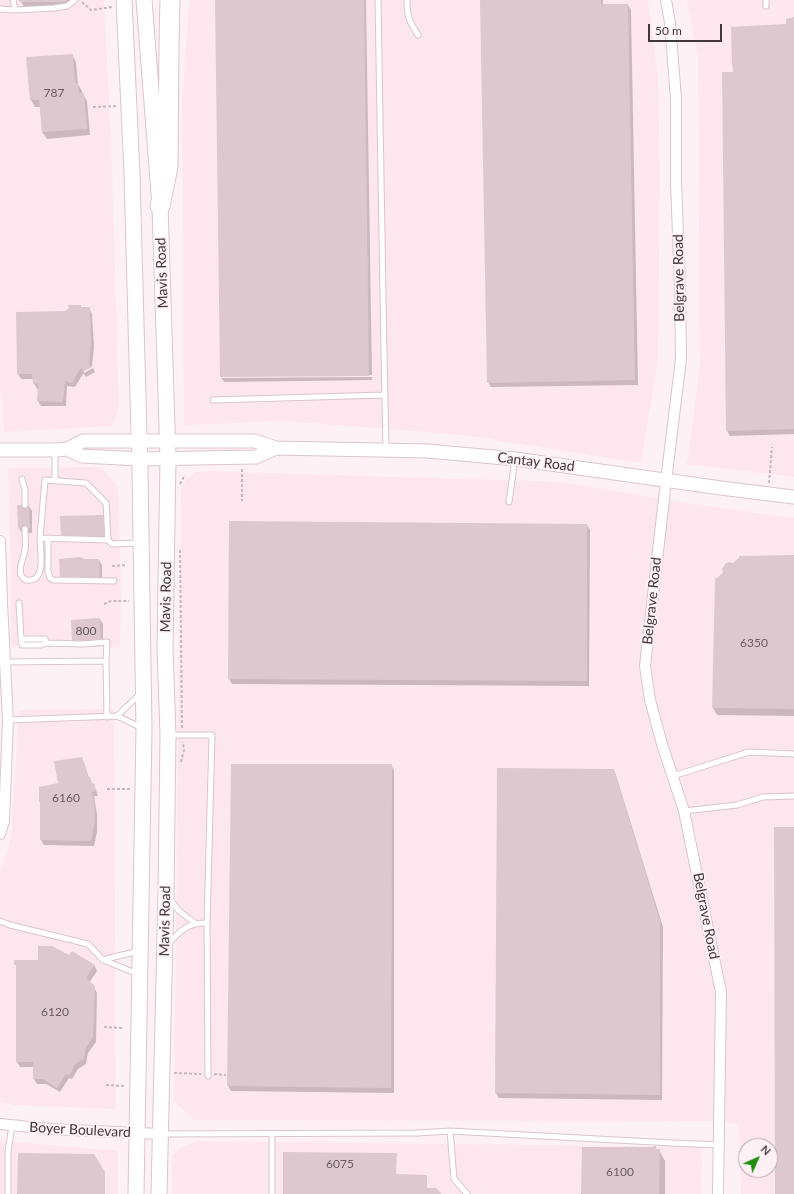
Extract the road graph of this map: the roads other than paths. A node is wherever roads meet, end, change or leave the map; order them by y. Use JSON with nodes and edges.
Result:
{"nodes":[{"id":1,"x":13,"y":0,"type":"edge"},
{"id":2,"x":75,"y":0,"type":"edge"},
{"id":3,"x":144,"y":0,"type":"edge"},
{"id":4,"x":170,"y":0,"type":"edge"},
{"id":5,"x":378,"y":0,"type":"edge"},
{"id":6,"x":407,"y":0,"type":"edge"},
{"id":7,"x":666,"y":0,"type":"edge"},
{"id":8,"x":766,"y":0,"type":"edge"},
{"id":9,"x":118,"y":3,"type":"edge"},
{"id":10,"x":766,"y":6,"type":"dead end"},
{"id":11,"x":0,"y":9,"type":"edge"},
{"id":12,"x":14,"y":10,"type":"junction"},
{"id":13,"x":418,"y":35,"type":"dead end"},
{"id":14,"x":160,"y":206,"type":"junction"},
{"id":15,"x":384,"y":395,"type":"junction"},
{"id":16,"x":213,"y":400,"type":"dead end"},
{"id":17,"x":168,"y":441,"type":"junction"},
{"id":18,"x":140,"y":442,"type":"junction"},
{"id":19,"x":276,"y":448,"type":"junction"},
{"id":20,"x":0,"y":450,"type":"edge"},
{"id":21,"x":61,"y":450,"type":"junction"},
{"id":22,"x":386,"y":450,"type":"junction"},
{"id":23,"x":168,"y":458,"type":"junction"},
{"id":24,"x":140,"y":459,"type":"junction"},
{"id":25,"x":515,"y":459,"type":"junction"},
{"id":26,"x":22,"y":479,"type":"dead end"},
{"id":27,"x":54,"y":480,"type":"junction"},
{"id":28,"x":666,"y":480,"type":"junction"},
{"id":29,"x":794,"y":498,"type":"edge"},
{"id":30,"x":509,"y":502,"type":"dead end"},
{"id":31,"x":25,"y":505,"type":"dead end"},
{"id":32,"x":25,"y":528,"type":"dead end"},
{"id":33,"x":40,"y":538,"type":"junction"},
{"id":34,"x":48,"y":539,"type":"junction"},
{"id":35,"x":108,"y":540,"type":"junction"},
{"id":36,"x":0,"y":541,"type":"edge"},
{"id":37,"x":141,"y":543,"type":"junction"},
{"id":38,"x":114,"y":581,"type":"dead end"},
{"id":39,"x":19,"y":603,"type":"dead end"},
{"id":40,"x":106,"y":661,"type":"junction"},
{"id":41,"x":5,"y":662,"type":"junction"},
{"id":42,"x":144,"y":691,"type":"junction"},
{"id":43,"x":117,"y":716,"type":"junction"},
{"id":44,"x":107,"y":717,"type":"junction"},
{"id":45,"x":8,"y":720,"type":"junction"},
{"id":46,"x":144,"y":729,"type":"junction"},
{"id":47,"x":168,"y":735,"type":"junction"},
{"id":48,"x":794,"y":754,"type":"edge"},
{"id":49,"x":673,"y":776,"type":"junction"},
{"id":50,"x":794,"y":796,"type":"edge"},
{"id":51,"x":684,"y":811,"type":"junction"},
{"id":52,"x":0,"y":834,"type":"edge"},
{"id":53,"x":166,"y":893,"type":"junction"},
{"id":54,"x":0,"y":921,"type":"edge"},
{"id":55,"x":195,"y":923,"type":"junction"},
{"id":56,"x":207,"y":923,"type":"junction"},
{"id":57,"x":164,"y":948,"type":"junction"},
{"id":58,"x":141,"y":951,"type":"junction"},
{"id":59,"x":103,"y":960,"type":"junction"},
{"id":60,"x":140,"y":975,"type":"junction"},
{"id":61,"x":208,"y":1076,"type":"dead end"},
{"id":62,"x":0,"y":1124,"type":"edge"},
{"id":63,"x":12,"y":1126,"type":"junction"},
{"id":64,"x":450,"y":1131,"type":"junction"},
{"id":65,"x":138,"y":1133,"type":"junction"},
{"id":66,"x":160,"y":1134,"type":"junction"},
{"id":67,"x":272,"y":1134,"type":"junction"},
{"id":68,"x":719,"y":1144,"type":"junction"},
{"id":69,"x":8,"y":1194,"type":"edge"},
{"id":70,"x":136,"y":1194,"type":"edge"},
{"id":71,"x":159,"y":1194,"type":"edge"},
{"id":72,"x":272,"y":1194,"type":"edge"},
{"id":73,"x":467,"y":1194,"type":"edge"},
{"id":74,"x":718,"y":1194,"type":"edge"}],
"edges":[{"from":1,"to":12,"type":"lane"},
{"from":2,"to":12,"type":"lane"},
{"from":3,"to":14,"type":"main road","name":"Mavis Road"},
{"from":4,"to":14,"type":"highway"},
{"from":5,"to":15,"type":"lane"},
{"from":6,"to":13,"type":"lane"},
{"from":7,"to":28,"type":"street","name":"Belgrave Road"},
{"from":8,"to":10,"type":"lane"},
{"from":9,"to":18,"type":"main road","name":"Mavis Road"},
{"from":11,"to":12,"type":"lane"},
{"from":14,"to":17,"type":"main road","name":"Mavis Road"},
{"from":15,"to":16,"type":"lane"},
{"from":15,"to":22,"type":"lane"},
{"from":17,"to":18,"type":"street","name":"Cantay Road"},
{"from":17,"to":19,"type":"street","name":"Cantay Road"},
{"from":17,"to":23,"type":"main road","name":"Mavis Road"},
{"from":18,"to":21,"type":"street","name":"Cantay Road"},
{"from":18,"to":24,"type":"main road","name":"Mavis Road"},
{"from":19,"to":22,"type":"street","name":"Cantay Road"},
{"from":19,"to":23,"type":"street","name":"Cantay Road"},
{"from":20,"to":21,"type":"street"},
{"from":21,"to":24,"type":"street","name":"Cantay Road"},
{"from":21,"to":27,"type":"lane"},
{"from":22,"to":25,"type":"street","name":"Cantay Road"},
{"from":23,"to":24,"type":"street","name":"Cantay Road"},
{"from":23,"to":47,"type":"main road","name":"Mavis Road"},
{"from":24,"to":37,"type":"main road","name":"Mavis Road"},
{"from":25,"to":28,"type":"street","name":"Cantay Road"},
{"from":25,"to":30,"type":"lane"},
{"from":26,"to":31,"type":"lane"},
{"from":27,"to":33,"type":"lane"},
{"from":27,"to":35,"type":"lane"},
{"from":28,"to":29,"type":"street","name":"Cantay Road"},
{"from":28,"to":49,"type":"street","name":"Belgrave Road"},
{"from":32,"to":33,"type":"lane"},
{"from":33,"to":34,"type":"lane"},
{"from":34,"to":35,"type":"lane"},
{"from":34,"to":38,"type":"lane"},
{"from":35,"to":37,"type":"lane"},
{"from":36,"to":41,"type":"street"},
{"from":37,"to":42,"type":"main road","name":"Mavis Road"},
{"from":39,"to":40,"type":"lane"},
{"from":40,"to":41,"type":"lane"},
{"from":40,"to":44,"type":"lane"},
{"from":41,"to":45,"type":"street"},
{"from":42,"to":43,"type":"lane"},
{"from":42,"to":46,"type":"main road","name":"Mavis Road"},
{"from":43,"to":44,"type":"lane"},
{"from":43,"to":46,"type":"lane"},
{"from":44,"to":45,"type":"lane"},
{"from":45,"to":52,"type":"street"},
{"from":46,"to":58,"type":"main road","name":"Mavis Road"},
{"from":47,"to":53,"type":"main road","name":"Mavis Road"},
{"from":47,"to":56,"type":"lane"},
{"from":48,"to":49,"type":"lane"},
{"from":49,"to":51,"type":"street","name":"Belgrave Road"},
{"from":50,"to":51,"type":"lane"},
{"from":51,"to":68,"type":"street","name":"Belgrave Road"},
{"from":53,"to":55,"type":"lane"},
{"from":53,"to":57,"type":"main road","name":"Mavis Road"},
{"from":54,"to":59,"type":"lane"},
{"from":55,"to":56,"type":"lane"},
{"from":55,"to":57,"type":"lane"},
{"from":56,"to":61,"type":"lane"},
{"from":57,"to":66,"type":"main road","name":"Mavis Road"},
{"from":58,"to":59,"type":"lane"},
{"from":58,"to":60,"type":"main road","name":"Mavis Road"},
{"from":59,"to":60,"type":"lane"},
{"from":60,"to":65,"type":"main road","name":"Mavis Road"},
{"from":62,"to":63,"type":"street","name":"Boyer Boulevard"},
{"from":63,"to":65,"type":"street","name":"Boyer Boulevard"},
{"from":63,"to":69,"type":"lane"},
{"from":64,"to":67,"type":"lane"},
{"from":64,"to":68,"type":"lane"},
{"from":64,"to":73,"type":"lane"},
{"from":65,"to":66,"type":"street","name":"Boyer Boulevard"},
{"from":65,"to":70,"type":"main road","name":"Mavis Road"},
{"from":66,"to":67,"type":"lane"},
{"from":66,"to":71,"type":"main road","name":"Mavis Road"},
{"from":67,"to":72,"type":"lane"},
{"from":68,"to":74,"type":"street","name":"Belgrave Road"}]}
